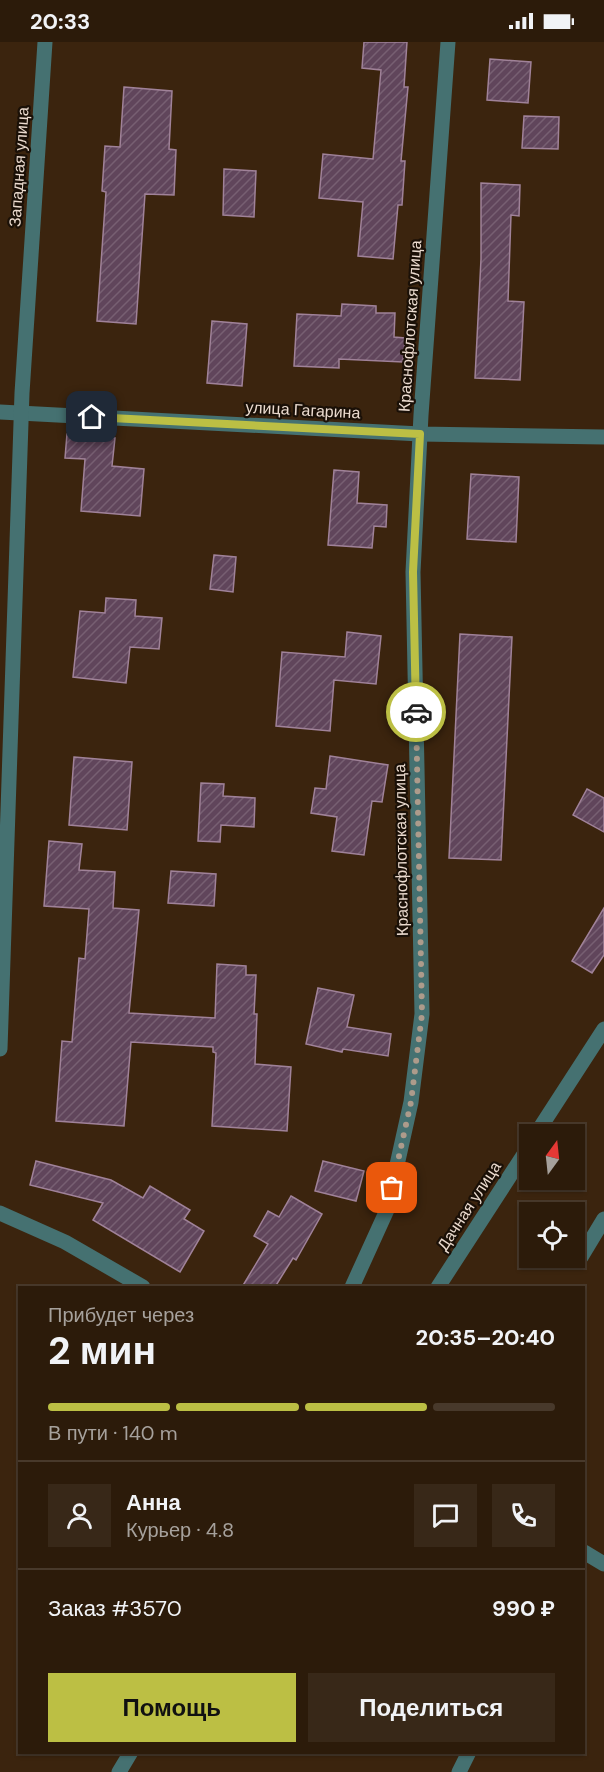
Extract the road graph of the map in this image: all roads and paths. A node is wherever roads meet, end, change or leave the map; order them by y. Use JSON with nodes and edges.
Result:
{"nodes":[{"id":1,"x":45,"y":42,"type":"edge"},
{"id":2,"x":448,"y":42,"type":"edge"},
{"id":3,"x":0,"y":412,"type":"edge"},
{"id":4,"x":22,"y":413,"type":"junction"},
{"id":5,"x":420,"y":434,"type":"junction"},
{"id":6,"x":604,"y":437,"type":"edge"},
{"id":7,"x":603,"y":1033,"type":"edge"},
{"id":8,"x":0,"y":1049,"type":"edge"},
{"id":9,"x":543,"y":1124,"type":"edge"},
{"id":10,"x":519,"y":1162,"type":"edge"},
{"id":11,"x":0,"y":1213,"type":"edge"},
{"id":12,"x":604,"y":1219,"type":"edge"},
{"id":13,"x":585,"y":1250,"type":"edge"},
{"id":14,"x":140,"y":1286,"type":"edge"},
{"id":15,"x":352,"y":1286,"type":"edge"},
{"id":16,"x":439,"y":1286,"type":"edge"},
{"id":17,"x":585,"y":1553,"type":"edge"},
{"id":18,"x":604,"y":1564,"type":"edge"},
{"id":19,"x":130,"y":1754,"type":"edge"},
{"id":20,"x":468,"y":1754,"type":"edge"},
{"id":21,"x":119,"y":1772,"type":"edge"},
{"id":22,"x":459,"y":1772,"type":"edge"}],
"edges":[{"from":1,"to":4,"type":"street","name":"Западная улица"},
{"from":2,"to":5,"type":"street","name":"Краснофлотская улица"},
{"from":3,"to":4,"type":"street","name":"улица Гагарина"},
{"from":4,"to":5,"type":"street","name":"улица Гагарина"},
{"from":4,"to":8,"type":"street","name":"Западная улица"},
{"from":5,"to":6,"type":"street","name":"улица Гагарина"},
{"from":5,"to":15,"type":"street","name":"Краснофлотская улица"},
{"from":7,"to":9,"type":"street"},
{"from":10,"to":16,"type":"street","name":"Дачная улица"},
{"from":11,"to":14,"type":"street"},
{"from":12,"to":13,"type":"street"},
{"from":17,"to":18,"type":"street"},
{"from":19,"to":21,"type":"street"},
{"from":20,"to":22,"type":"street"}]}
